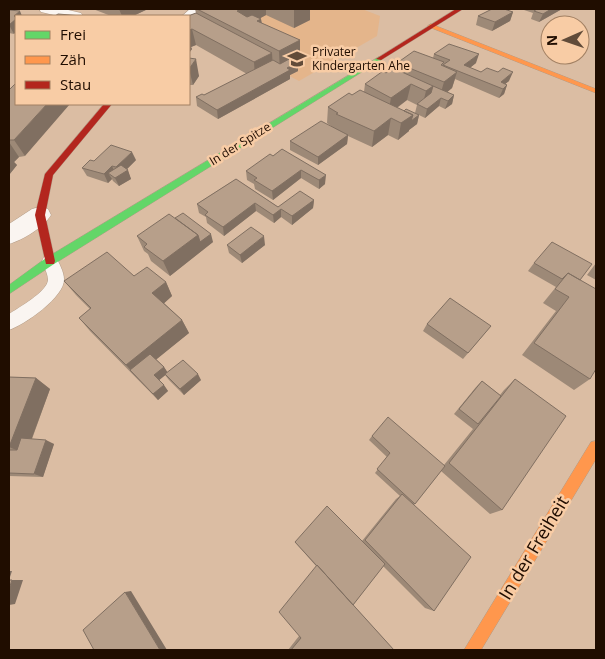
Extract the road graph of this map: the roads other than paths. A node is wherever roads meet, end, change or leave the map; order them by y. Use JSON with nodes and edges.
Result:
{"nodes":[{"id":1,"x":46,"y":9,"type":"edge"},
{"id":2,"x":460,"y":9,"type":"edge"},
{"id":3,"x":72,"y":15,"type":"edge"},
{"id":4,"x":430,"y":26,"type":"junction"},
{"id":5,"x":596,"y":91,"type":"edge"},
{"id":6,"x":107,"y":105,"type":"edge"},
{"id":7,"x":40,"y":214,"type":"junction"},
{"id":8,"x":9,"y":235,"type":"edge"},
{"id":9,"x":50,"y":261,"type":"junction"},
{"id":10,"x":9,"y":290,"type":"edge"},
{"id":11,"x":9,"y":323,"type":"edge"},
{"id":12,"x":596,"y":447,"type":"edge"},
{"id":13,"x":472,"y":650,"type":"edge"}],
"edges":[{"from":1,"to":3,"type":"street"},
{"from":2,"to":4,"type":"street","name":"In der Spitze"},
{"from":4,"to":5,"type":"street"},
{"from":4,"to":9,"type":"street","name":"In der Spitze"},
{"from":6,"to":7,"type":"street"},
{"from":7,"to":8,"type":"street"},
{"from":7,"to":9,"type":"street"},
{"from":9,"to":10,"type":"street","name":"In der Spitze"},
{"from":9,"to":11,"type":"lane"},
{"from":12,"to":13,"type":"street","name":"In der Freiheit"}]}
